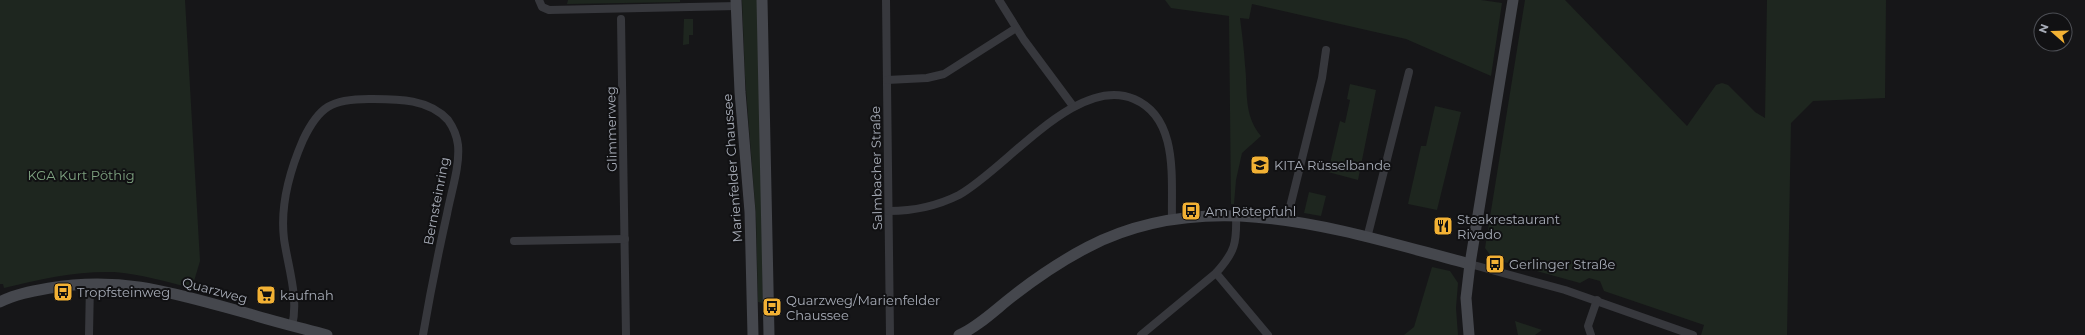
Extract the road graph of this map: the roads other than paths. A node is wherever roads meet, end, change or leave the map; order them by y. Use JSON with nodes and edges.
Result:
{"nodes":[{"id":1,"x":538,"y":0,"type":"edge"},
{"id":2,"x":762,"y":0,"type":"edge"},
{"id":3,"x":886,"y":0,"type":"edge"},
{"id":4,"x":1000,"y":0,"type":"edge"},
{"id":5,"x":1513,"y":0,"type":"edge"},
{"id":6,"x":736,"y":3,"type":"edge"},
{"id":7,"x":621,"y":19,"type":"dead end"},
{"id":8,"x":1016,"y":28,"type":"junction"},
{"id":9,"x":1326,"y":50,"type":"dead end"},
{"id":10,"x":1409,"y":72,"type":"dead end"},
{"id":11,"x":887,"y":80,"type":"junction"},
{"id":12,"x":1073,"y":106,"type":"junction"},
{"id":13,"x":889,"y":211,"type":"junction"},
{"id":14,"x":1236,"y":215,"type":"junction"},
{"id":15,"x":1172,"y":218,"type":"junction"},
{"id":16,"x":1287,"y":219,"type":"junction"},
{"id":17,"x":1367,"y":238,"type":"junction"},
{"id":18,"x":625,"y":239,"type":"junction"},
{"id":19,"x":514,"y":241,"type":"dead end"},
{"id":20,"x":1470,"y":264,"type":"junction"},
{"id":21,"x":1216,"y":274,"type":"junction"},
{"id":22,"x":90,"y":283,"type":"junction"},
{"id":23,"x":1597,"y":300,"type":"junction"},
{"id":24,"x":0,"y":302,"type":"edge"},
{"id":25,"x":292,"y":326,"type":"junction"},
{"id":26,"x":89,"y":335,"type":"edge"},
{"id":27,"x":327,"y":335,"type":"edge"},
{"id":28,"x":423,"y":335,"type":"edge"},
{"id":29,"x":626,"y":335,"type":"edge"},
{"id":30,"x":753,"y":335,"type":"edge"},
{"id":31,"x":769,"y":335,"type":"edge"},
{"id":32,"x":890,"y":335,"type":"edge"},
{"id":33,"x":959,"y":335,"type":"edge"},
{"id":34,"x":1141,"y":335,"type":"edge"},
{"id":35,"x":1268,"y":335,"type":"edge"},
{"id":36,"x":1469,"y":335,"type":"edge"},
{"id":37,"x":1591,"y":335,"type":"edge"},
{"id":38,"x":1693,"y":335,"type":"edge"}],
"edges":[{"from":1,"to":6,"type":"street"},
{"from":2,"to":31,"type":"street"},
{"from":3,"to":11,"type":"street","name":"Salmbacher Straße"},
{"from":4,"to":8,"type":"street"},
{"from":5,"to":20,"type":"street"},
{"from":6,"to":30,"type":"street","name":"Marienfelder Chaussee"},
{"from":7,"to":18,"type":"street","name":"Glimmerweg"},
{"from":8,"to":11,"type":"street"},
{"from":8,"to":12,"type":"street"},
{"from":9,"to":16,"type":"street"},
{"from":10,"to":17,"type":"street"},
{"from":11,"to":13,"type":"street","name":"Salmbacher Straße"},
{"from":12,"to":13,"type":"street"},
{"from":12,"to":15,"type":"street"},
{"from":13,"to":32,"type":"street","name":"Salmbacher Straße"},
{"from":14,"to":15,"type":"street"},
{"from":14,"to":16,"type":"street"},
{"from":14,"to":21,"type":"street"},
{"from":15,"to":33,"type":"street"},
{"from":16,"to":17,"type":"street"},
{"from":17,"to":20,"type":"street"},
{"from":18,"to":19,"type":"street"},
{"from":18,"to":29,"type":"street","name":"Glimmerweg"},
{"from":20,"to":23,"type":"street"},
{"from":20,"to":36,"type":"street"},
{"from":21,"to":34,"type":"street"},
{"from":21,"to":35,"type":"street"},
{"from":22,"to":24,"type":"street","name":"Quarzweg"},
{"from":22,"to":25,"type":"street","name":"Quarzweg"},
{"from":22,"to":26,"type":"street"},
{"from":23,"to":37,"type":"street"},
{"from":23,"to":38,"type":"street"},
{"from":25,"to":27,"type":"street","name":"Quarzweg"},
{"from":25,"to":28,"type":"street","name":"Bernsteinring"}]}
